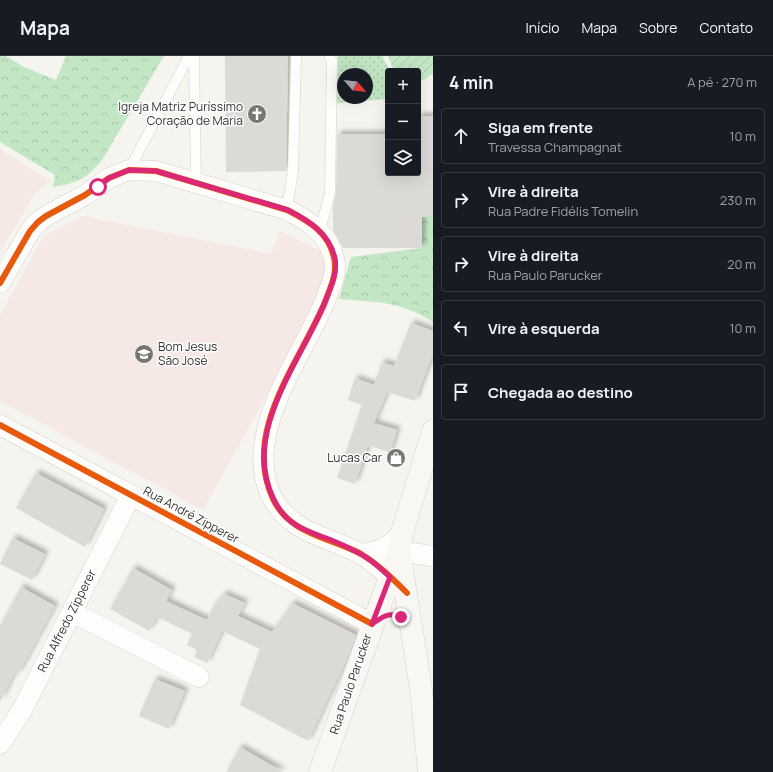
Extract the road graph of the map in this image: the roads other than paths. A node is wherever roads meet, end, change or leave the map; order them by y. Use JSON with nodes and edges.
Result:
{"nodes":[{"id":1,"x":189,"y":56,"type":"edge"},
{"id":2,"x":194,"y":56,"type":"edge"},
{"id":3,"x":296,"y":56,"type":"edge"},
{"id":4,"x":329,"y":56,"type":"edge"},
{"id":5,"x":129,"y":170,"type":"junction"},
{"id":6,"x":196,"y":183,"type":"junction"},
{"id":7,"x":288,"y":210,"type":"junction"},
{"id":8,"x":320,"y":230,"type":"junction"},
{"id":9,"x":0,"y":283,"type":"edge"},
{"id":10,"x":0,"y":425,"type":"edge"},
{"id":11,"x":433,"y":431,"type":"edge"},
{"id":12,"x":131,"y":495,"type":"junction"},
{"id":13,"x":400,"y":542,"type":"junction"},
{"id":14,"x":360,"y":554,"type":"junction"},
{"id":15,"x":433,"y":556,"type":"edge"},
{"id":16,"x":390,"y":577,"type":"junction"},
{"id":17,"x":407,"y":593,"type":"junction"},
{"id":18,"x":72,"y":612,"type":"junction"},
{"id":19,"x":372,"y":624,"type":"junction"},
{"id":20,"x":412,"y":629,"type":"junction"},
{"id":21,"x":199,"y":677,"type":"dead end"},
{"id":22,"x":0,"y":744,"type":"edge"},
{"id":23,"x":320,"y":772,"type":"edge"},
{"id":24,"x":429,"y":772,"type":"edge"}],
"edges":[{"from":1,"to":5,"type":"lane"},
{"from":2,"to":6,"type":"lane"},
{"from":3,"to":7,"type":"lane"},
{"from":4,"to":8,"type":"lane"},
{"from":5,"to":6,"type":"street"},
{"from":5,"to":9,"type":"street"},
{"from":6,"to":7,"type":"street"},
{"from":7,"to":8,"type":"street"},
{"from":8,"to":14,"type":"street"},
{"from":10,"to":12,"type":"street","name":"Rua André Zipperer"},
{"from":11,"to":13,"type":"main road","name":"Rua Paulo Parucker"},
{"from":12,"to":18,"type":"street","name":"Rua Alfredo Zipperer"},
{"from":12,"to":19,"type":"street","name":"Rua André Zipperer"},
{"from":13,"to":14,"type":"street"},
{"from":13,"to":15,"type":"street"},
{"from":13,"to":16,"type":"main road","name":"Rua Paulo Parucker"},
{"from":13,"to":17,"type":"main road"},
{"from":14,"to":16,"type":"street"},
{"from":16,"to":17,"type":"street"},
{"from":16,"to":19,"type":"main road","name":"Rua Paulo Parucker"},
{"from":17,"to":20,"type":"main road"},
{"from":18,"to":21,"type":"street"},
{"from":18,"to":22,"type":"street","name":"Rua Alfredo Zipperer"},
{"from":19,"to":20,"type":"main road"},
{"from":19,"to":23,"type":"main road","name":"Rua Paulo Parucker"},
{"from":20,"to":24,"type":"main road"}]}
